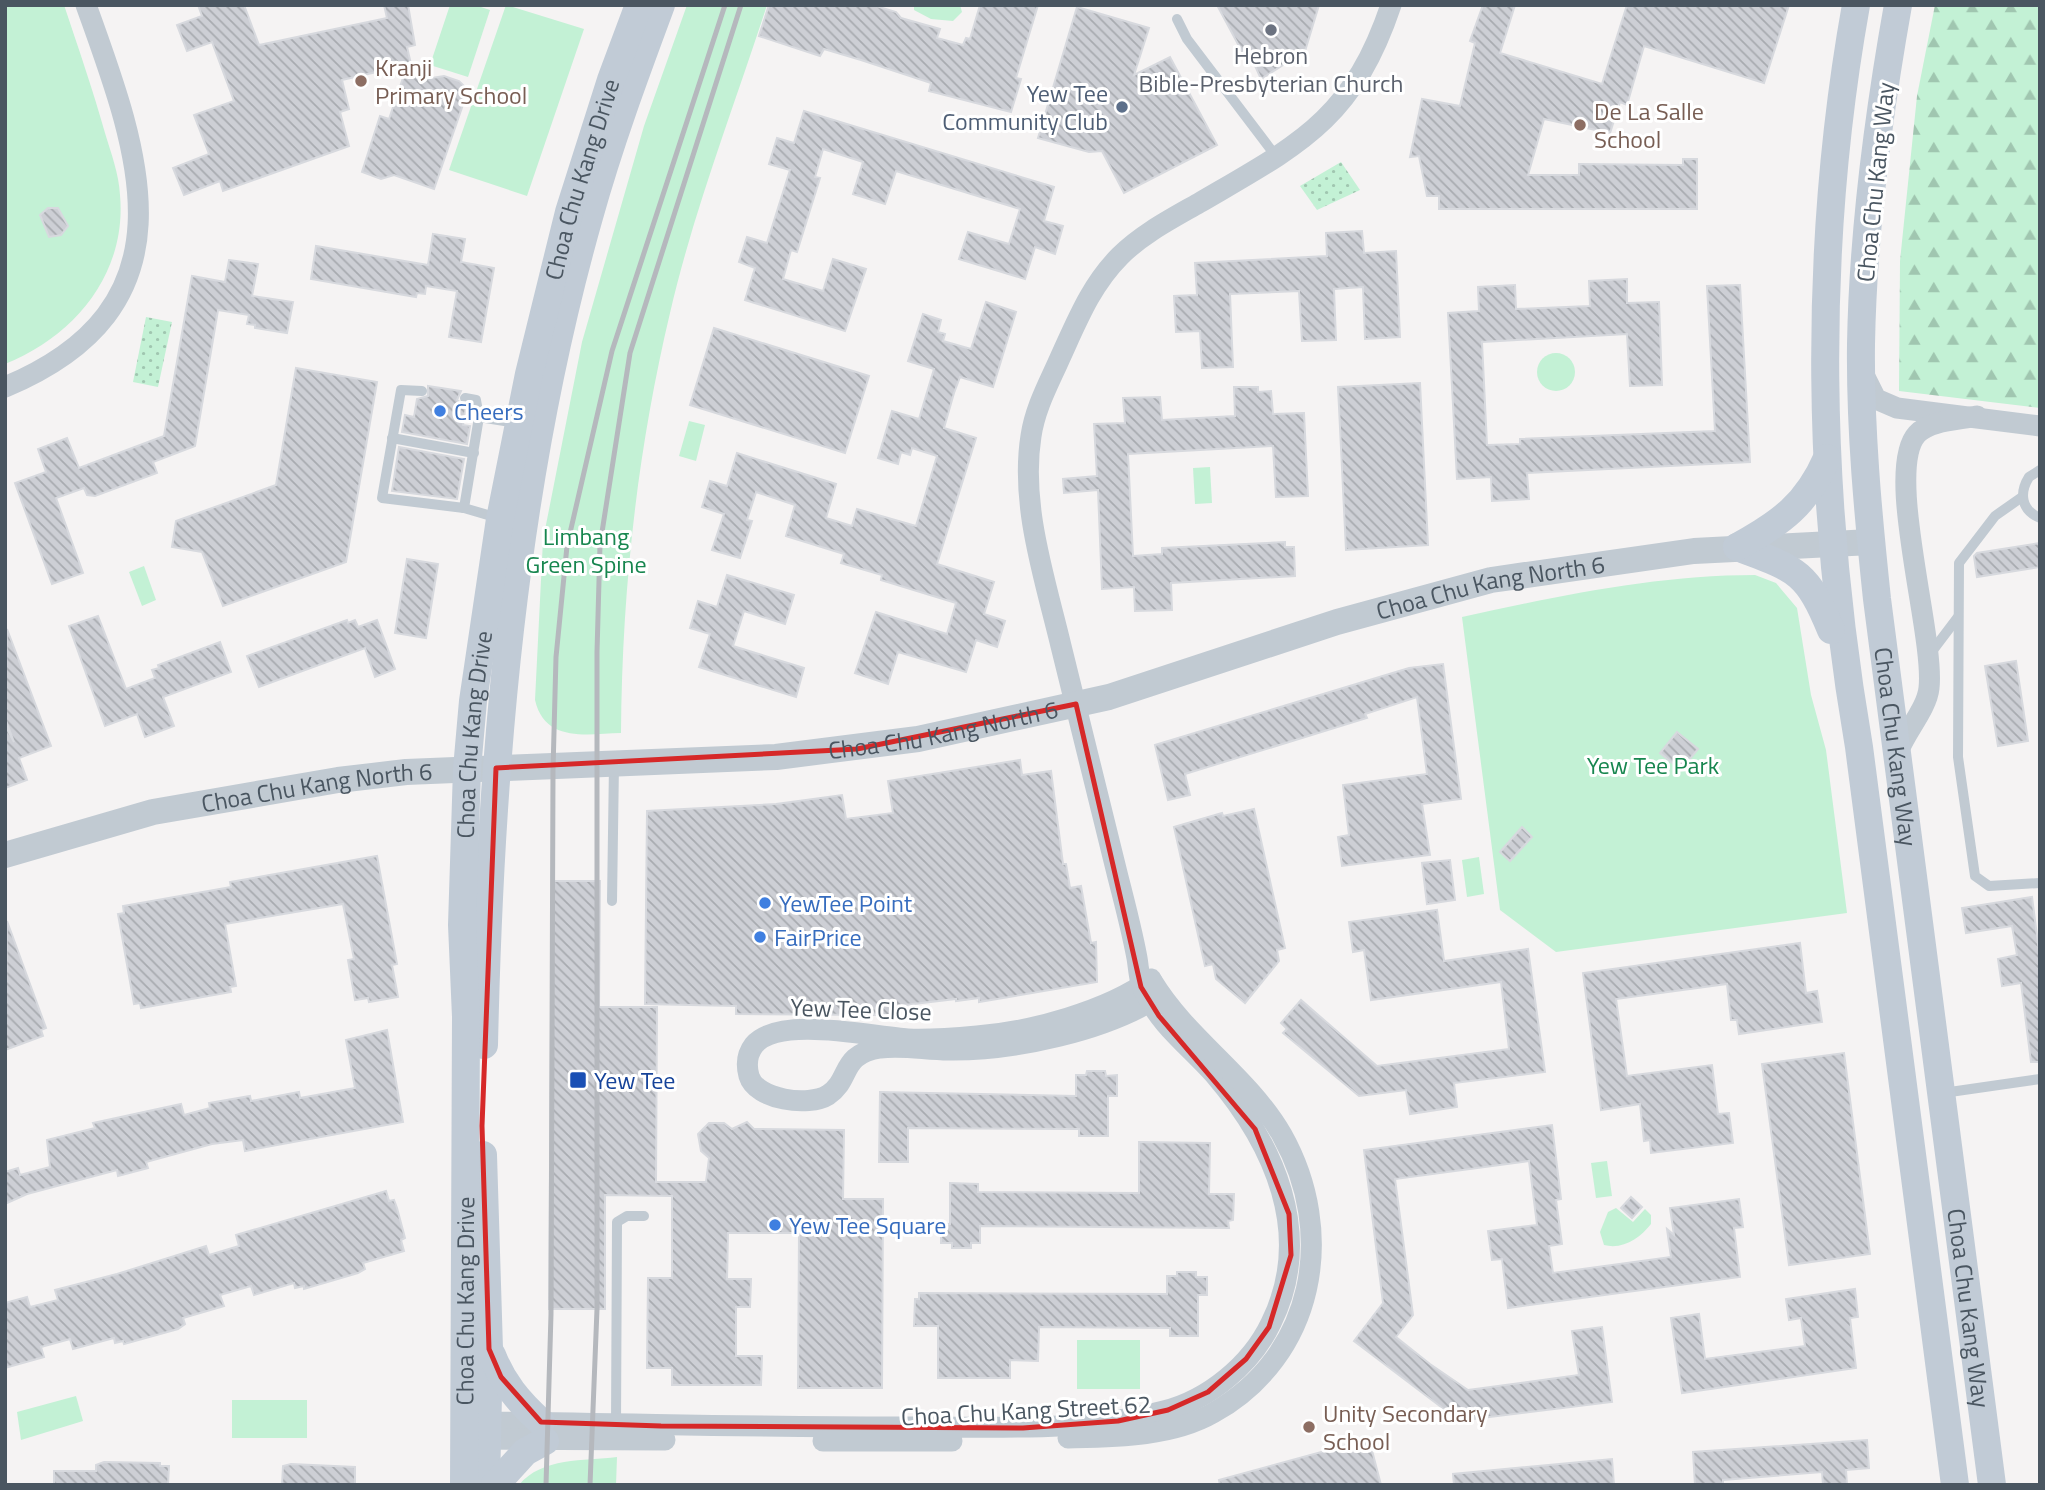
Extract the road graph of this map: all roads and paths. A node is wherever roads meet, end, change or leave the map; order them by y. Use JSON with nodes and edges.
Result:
{"nodes":[{"id":1,"x":86,"y":5,"type":"edge"},
{"id":2,"x":639,"y":5,"type":"edge"},
{"id":3,"x":661,"y":5,"type":"edge"},
{"id":4,"x":1391,"y":5,"type":"edge"},
{"id":5,"x":1856,"y":5,"type":"edge"},
{"id":6,"x":1898,"y":5,"type":"edge"},
{"id":7,"x":1177,"y":19,"type":"dead end"},
{"id":8,"x":1278,"y":159,"type":"junction"},
{"id":9,"x":1861,"y":370,"type":"junction"},
{"id":10,"x":5,"y":387,"type":"edge"},
{"id":11,"x":422,"y":391,"type":"dead end"},
{"id":12,"x":465,"y":398,"type":"dead end"},
{"id":13,"x":1977,"y":416,"type":"junction"},
{"id":14,"x":480,"y":417,"type":"junction"},
{"id":15,"x":518,"y":423,"type":"junction"},
{"id":16,"x":2040,"y":426,"type":"edge"},
{"id":17,"x":392,"y":438,"type":"junction"},
{"id":18,"x":474,"y":453,"type":"junction"},
{"id":19,"x":1828,"y":457,"type":"junction"},
{"id":20,"x":2040,"y":470,"type":"edge"},
{"id":21,"x":2022,"y":496,"type":"junction"},
{"id":22,"x":464,"y":509,"type":"junction"},
{"id":23,"x":2040,"y":518,"type":"edge"},
{"id":24,"x":500,"y":519,"type":"junction"},
{"id":25,"x":1871,"y":542,"type":"junction"},
{"id":26,"x":1831,"y":544,"type":"junction"},
{"id":27,"x":1737,"y":547,"type":"junction"},
{"id":28,"x":1958,"y":617,"type":"junction"},
{"id":29,"x":1843,"y":658,"type":"junction"},
{"id":30,"x":1927,"y":658,"type":"junction"},
{"id":31,"x":1076,"y":705,"type":"junction"},
{"id":32,"x":1899,"y":750,"type":"junction"},
{"id":33,"x":614,"y":762,"type":"junction"},
{"id":34,"x":496,"y":768,"type":"junction"},
{"id":35,"x":467,"y":769,"type":"junction"},
{"id":36,"x":5,"y":855,"type":"edge"},
{"id":37,"x":2040,"y":883,"type":"edge"},
{"id":38,"x":612,"y":901,"type":"dead end"},
{"id":39,"x":1148,"y":985,"type":"junction"},
{"id":40,"x":2040,"y":1079,"type":"edge"},
{"id":41,"x":1943,"y":1093,"type":"junction"},
{"id":42,"x":643,"y":1216,"type":"dead end"},
{"id":43,"x":489,"y":1349,"type":"junction"},
{"id":44,"x":616,"y":1425,"type":"junction"},
{"id":45,"x":475,"y":1431,"type":"junction"},
{"id":46,"x":543,"y":1431,"type":"junction"},
{"id":47,"x":1023,"y":1434,"type":"junction"},
{"id":48,"x":464,"y":1485,"type":"edge"},
{"id":49,"x":486,"y":1485,"type":"edge"},
{"id":50,"x":495,"y":1485,"type":"edge"},
{"id":51,"x":1955,"y":1485,"type":"edge"},
{"id":52,"x":1992,"y":1485,"type":"edge"}],
"edges":[{"from":1,"to":10,"type":"street"},
{"from":2,"to":15,"type":"main road","name":"Choa Chu Kang Drive"},
{"from":3,"to":34,"type":"main road","name":"Choa Chu Kang Drive"},
{"from":4,"to":8,"type":"street","name":"Choa Chu Kang Street 62"},
{"from":5,"to":19,"type":"main road","name":"Choa Chu Kang Way"},
{"from":6,"to":9,"type":"main road","name":"Choa Chu Kang Way"},
{"from":7,"to":8,"type":"lane"},
{"from":8,"to":31,"type":"street","name":"Choa Chu Kang Street 62"},
{"from":9,"to":13,"type":"street"},
{"from":9,"to":25,"type":"main road","name":"Choa Chu Kang Way"},
{"from":11,"to":17,"type":"lane"},
{"from":12,"to":14,"type":"lane"},
{"from":13,"to":16,"type":"street"},
{"from":13,"to":30,"type":"street"},
{"from":14,"to":15,"type":"lane"},
{"from":14,"to":18,"type":"lane"},
{"from":15,"to":24,"type":"main road","name":"Choa Chu Kang Drive"},
{"from":17,"to":18,"type":"lane"},
{"from":17,"to":22,"type":"lane"},
{"from":18,"to":22,"type":"lane"},
{"from":19,"to":26,"type":"main road","name":"Choa Chu Kang Way"},
{"from":19,"to":27,"type":"main road"},
{"from":20,"to":21,"type":"lane"},
{"from":21,"to":23,"type":"lane"},
{"from":21,"to":28,"type":"lane"},
{"from":22,"to":24,"type":"lane"},
{"from":24,"to":35,"type":"main road","name":"Choa Chu Kang Drive"},
{"from":25,"to":26,"type":"street","name":"Choa Chu Kang North 6"},
{"from":25,"to":32,"type":"main road","name":"Choa Chu Kang Way"},
{"from":26,"to":27,"type":"street","name":"Choa Chu Kang North 6"},
{"from":26,"to":29,"type":"main road","name":"Choa Chu Kang Way"},
{"from":27,"to":29,"type":"main road"},
{"from":27,"to":31,"type":"street","name":"Choa Chu Kang North 6"},
{"from":28,"to":30,"type":"lane"},
{"from":28,"to":37,"type":"lane"},
{"from":29,"to":51,"type":"main road","name":"Choa Chu Kang Way"},
{"from":30,"to":32,"type":"street"},
{"from":31,"to":33,"type":"street","name":"Choa Chu Kang North 6"},
{"from":31,"to":39,"type":"street","name":"Choa Chu Kang Street 62"},
{"from":32,"to":41,"type":"main road","name":"Choa Chu Kang Way"},
{"from":33,"to":34,"type":"street","name":"Choa Chu Kang North 6"},
{"from":33,"to":38,"type":"lane"},
{"from":34,"to":35,"type":"street","name":"Choa Chu Kang North 6"},
{"from":34,"to":43,"type":"main road","name":"Choa Chu Kang Drive"},
{"from":35,"to":36,"type":"street","name":"Choa Chu Kang North 6"},
{"from":35,"to":45,"type":"main road","name":"Choa Chu Kang Drive"},
{"from":39,"to":39,"type":"street","name":"Yew Tee Close"},
{"from":39,"to":47,"type":"street","name":"Choa Chu Kang Street 62"},
{"from":40,"to":41,"type":"lane"},
{"from":41,"to":52,"type":"main road","name":"Choa Chu Kang Way"},
{"from":42,"to":44,"type":"lane"},
{"from":43,"to":45,"type":"main road","name":"Choa Chu Kang Drive"},
{"from":43,"to":46,"type":"main road"},
{"from":44,"to":46,"type":"street","name":"Choa Chu Kang Street 62"},
{"from":44,"to":47,"type":"street","name":"Choa Chu Kang Street 62"},
{"from":45,"to":46,"type":"street","name":"Choa Chu Kang Street 62"},
{"from":45,"to":48,"type":"main road","name":"Choa Chu Kang Drive"},
{"from":45,"to":49,"type":"main road","name":"Choa Chu Kang Drive"},
{"from":46,"to":47,"type":"street","name":"Choa Chu Kang Street 62"},
{"from":46,"to":50,"type":"main road"}]}
